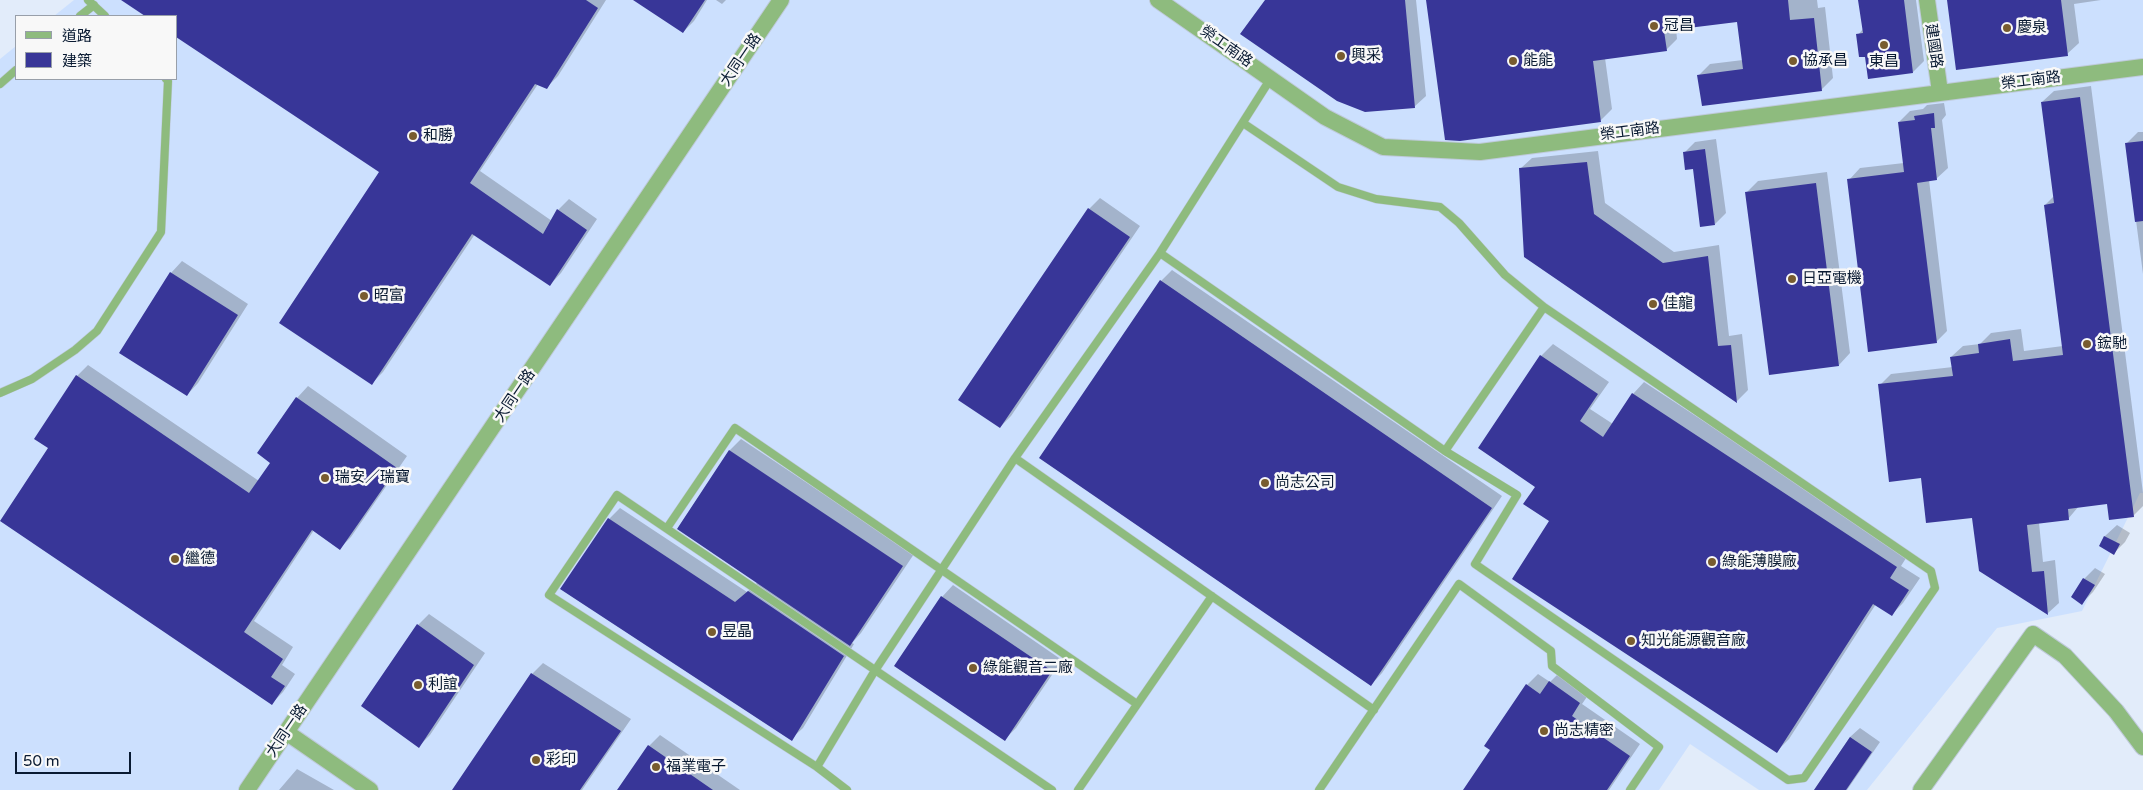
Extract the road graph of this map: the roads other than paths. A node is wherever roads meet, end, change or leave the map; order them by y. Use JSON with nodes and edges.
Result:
{"nodes":[{"id":1,"x":781,"y":0,"type":"edge"},
{"id":2,"x":1158,"y":0,"type":"edge"},
{"id":3,"x":1927,"y":0,"type":"edge"},
{"id":4,"x":91,"y":2,"type":"edge"},
{"id":5,"x":81,"y":15,"type":"edge"},
{"id":6,"x":104,"y":15,"type":"edge"},
{"id":7,"x":2143,"y":68,"type":"edge"},
{"id":8,"x":15,"y":71,"type":"edge"},
{"id":9,"x":1271,"y":78,"type":"junction"},
{"id":10,"x":167,"y":80,"type":"edge"},
{"id":11,"x":0,"y":84,"type":"edge"},
{"id":12,"x":1940,"y":92,"type":"junction"},
{"id":13,"x":1243,"y":123,"type":"junction"},
{"id":14,"x":1160,"y":253,"type":"junction"},
{"id":15,"x":1544,"y":307,"type":"junction"},
{"id":16,"x":0,"y":393,"type":"edge"},
{"id":17,"x":1445,"y":451,"type":"junction"},
{"id":18,"x":1015,"y":458,"type":"junction"},
{"id":19,"x":667,"y":528,"type":"junction"},
{"id":20,"x":942,"y":569,"type":"junction"},
{"id":21,"x":1212,"y":596,"type":"junction"},
{"id":22,"x":874,"y":672,"type":"junction"},
{"id":23,"x":1137,"y":704,"type":"junction"},
{"id":24,"x":1374,"y":710,"type":"junction"},
{"id":25,"x":286,"y":732,"type":"junction"},
{"id":26,"x":2143,"y":747,"type":"edge"},
{"id":27,"x":817,"y":767,"type":"junction"},
{"id":28,"x":247,"y":790,"type":"edge"},
{"id":29,"x":370,"y":790,"type":"edge"},
{"id":30,"x":847,"y":790,"type":"edge"},
{"id":31,"x":1052,"y":790,"type":"edge"},
{"id":32,"x":1078,"y":790,"type":"edge"},
{"id":33,"x":1318,"y":790,"type":"edge"},
{"id":34,"x":1630,"y":790,"type":"edge"},
{"id":35,"x":1921,"y":790,"type":"edge"}],
"edges":[{"from":1,"to":25,"type":"street","name":"大同一路"},
{"from":2,"to":9,"type":"street","name":"榮工南路"},
{"from":3,"to":12,"type":"street","name":"建國路"},
{"from":4,"to":5,"type":"lane"},
{"from":4,"to":6,"type":"lane"},
{"from":7,"to":12,"type":"street","name":"榮工南路"},
{"from":8,"to":11,"type":"lane"},
{"from":9,"to":12,"type":"street","name":"榮工南路"},
{"from":9,"to":13,"type":"lane"},
{"from":10,"to":16,"type":"lane"},
{"from":13,"to":14,"type":"lane"},
{"from":13,"to":15,"type":"lane"},
{"from":14,"to":17,"type":"lane"},
{"from":14,"to":18,"type":"lane"},
{"from":15,"to":17,"type":"lane"},
{"from":15,"to":17,"type":"lane"},
{"from":18,"to":20,"type":"lane"},
{"from":18,"to":21,"type":"lane"},
{"from":19,"to":20,"type":"lane"},
{"from":19,"to":22,"type":"lane"},
{"from":19,"to":27,"type":"lane"},
{"from":20,"to":22,"type":"lane"},
{"from":20,"to":23,"type":"lane"},
{"from":21,"to":23,"type":"lane"},
{"from":21,"to":24,"type":"lane"},
{"from":22,"to":27,"type":"lane"},
{"from":22,"to":31,"type":"lane"},
{"from":23,"to":32,"type":"lane"},
{"from":24,"to":33,"type":"lane"},
{"from":24,"to":34,"type":"lane"},
{"from":25,"to":28,"type":"street","name":"大同一路"},
{"from":25,"to":29,"type":"street"},
{"from":26,"to":35,"type":"street"},
{"from":27,"to":30,"type":"lane"}]}
